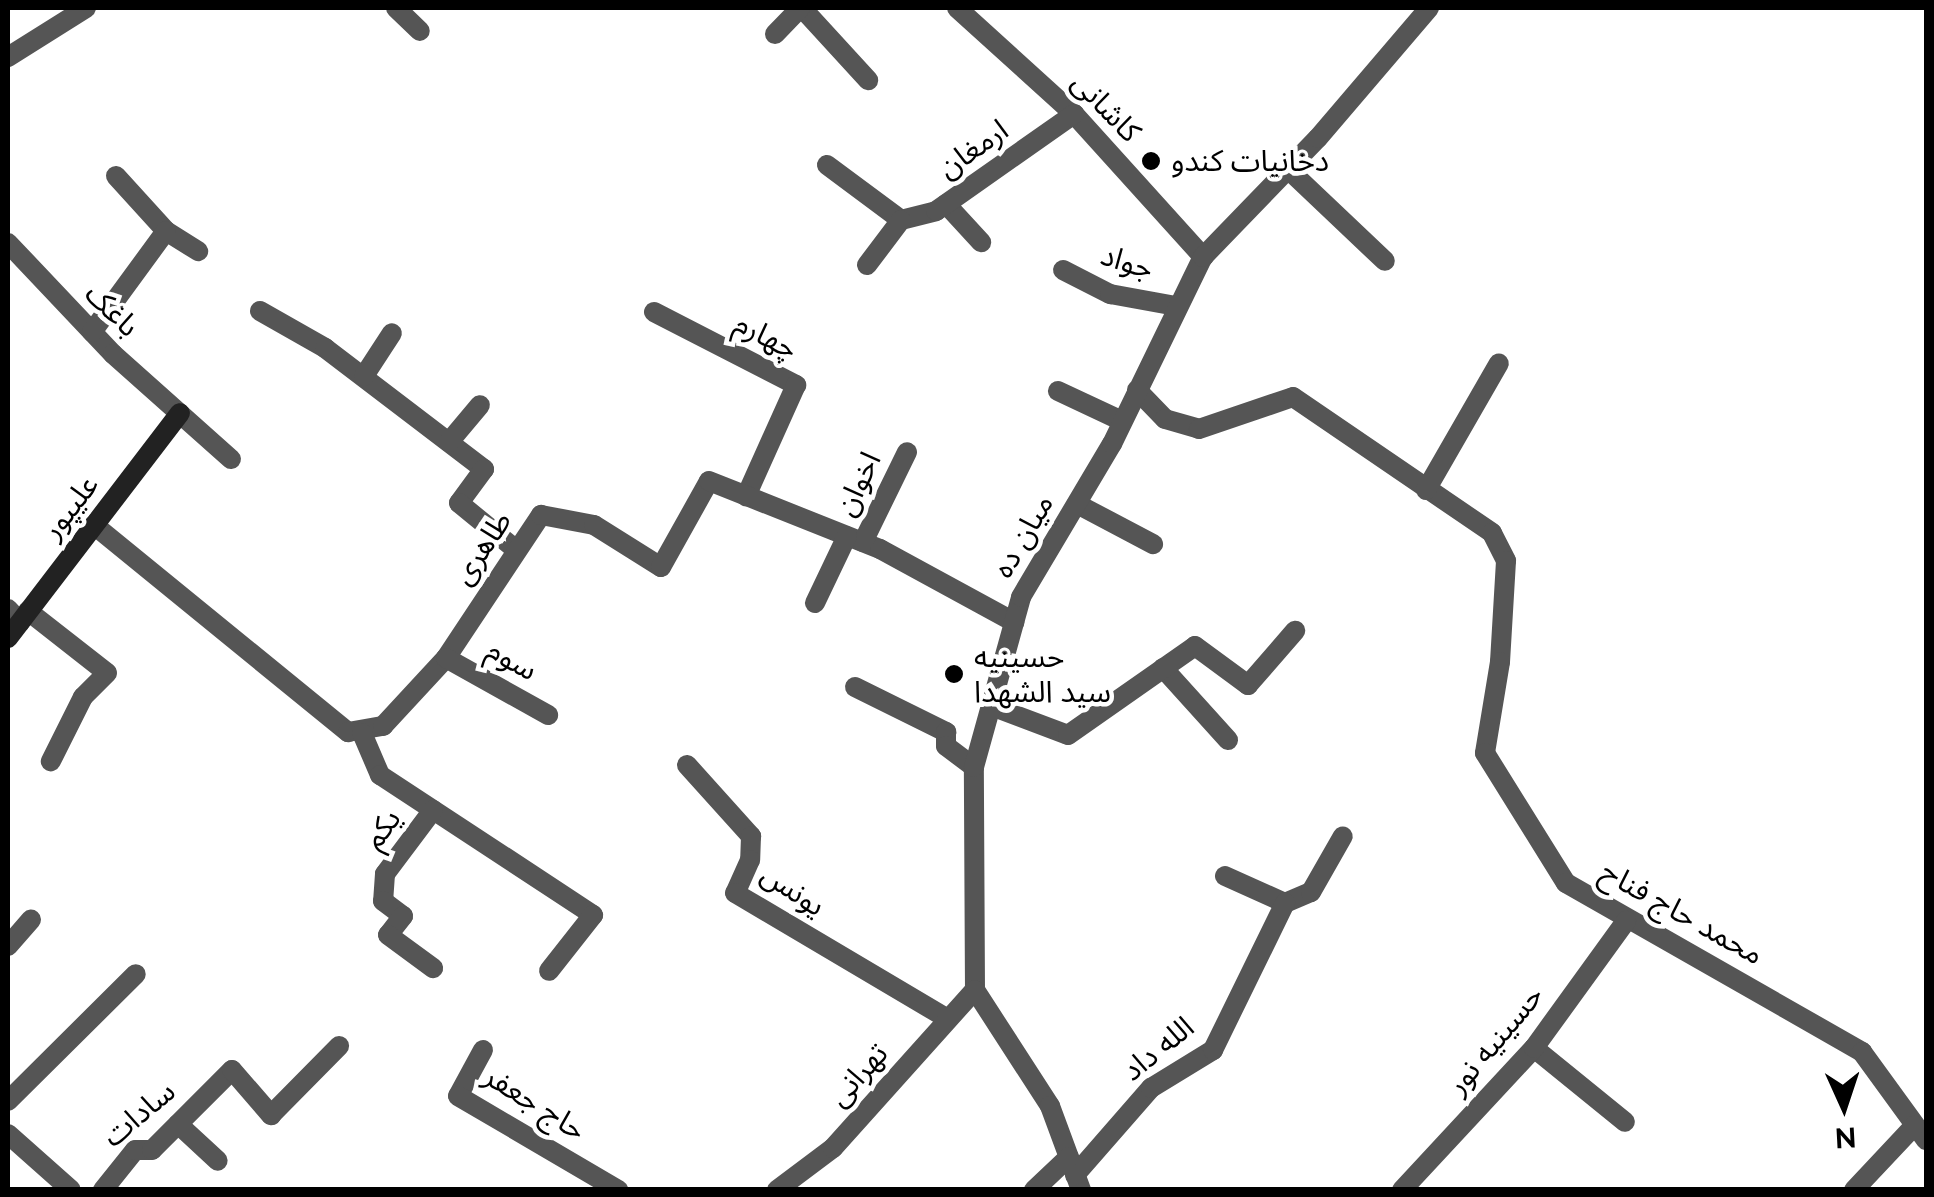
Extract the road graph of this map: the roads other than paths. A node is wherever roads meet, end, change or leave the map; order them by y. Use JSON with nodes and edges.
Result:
{"nodes":[{"id":1,"x":86,"y":8,"type":"edge"},
{"id":2,"x":396,"y":8,"type":"edge"},
{"id":3,"x":801,"y":8,"type":"edge"},
{"id":4,"x":957,"y":8,"type":"edge"},
{"id":5,"x":1429,"y":8,"type":"edge"},
{"id":6,"x":420,"y":32,"type":"dead end"},
{"id":7,"x":775,"y":34,"type":"dead end"},
{"id":8,"x":8,"y":57,"type":"edge"},
{"id":9,"x":868,"y":80,"type":"dead end"},
{"id":10,"x":1074,"y":114,"type":"junction"},
{"id":11,"x":827,"y":165,"type":"dead end"},
{"id":12,"x":1289,"y":170,"type":"junction"},
{"id":13,"x":116,"y":176,"type":"dead end"},
{"id":14,"x":946,"y":204,"type":"junction"},
{"id":15,"x":900,"y":220,"type":"junction"},
{"id":16,"x":166,"y":231,"type":"junction"},
{"id":17,"x":980,"y":242,"type":"dead end"},
{"id":18,"x":8,"y":243,"type":"edge"},
{"id":19,"x":198,"y":251,"type":"dead end"},
{"id":20,"x":1202,"y":257,"type":"junction"},
{"id":21,"x":1386,"y":261,"type":"dead end"},
{"id":22,"x":868,"y":265,"type":"dead end"},
{"id":23,"x":1063,"y":270,"type":"dead end"},
{"id":24,"x":1176,"y":306,"type":"junction"},
{"id":25,"x":260,"y":311,"type":"dead end"},
{"id":26,"x":654,"y":312,"type":"dead end"},
{"id":27,"x":92,"y":332,"type":"junction"},
{"id":28,"x":392,"y":333,"type":"dead end"},
{"id":29,"x":1499,"y":362,"type":"dead end"},
{"id":30,"x":364,"y":376,"type":"junction"},
{"id":31,"x":1137,"y":390,"type":"junction"},
{"id":32,"x":1058,"y":391,"type":"dead end"},
{"id":33,"x":480,"y":405,"type":"dead end"},
{"id":34,"x":180,"y":413,"type":"junction"},
{"id":35,"x":1122,"y":421,"type":"junction"},
{"id":36,"x":449,"y":442,"type":"junction"},
{"id":37,"x":907,"y":452,"type":"dead end"},
{"id":38,"x":230,"y":459,"type":"dead end"},
{"id":39,"x":1426,"y":490,"type":"junction"},
{"id":40,"x":746,"y":496,"type":"junction"},
{"id":41,"x":1077,"y":504,"type":"junction"},
{"id":42,"x":94,"y":525,"type":"junction"},
{"id":43,"x":855,"y":539,"type":"junction"},
{"id":44,"x":1153,"y":544,"type":"dead end"},
{"id":45,"x":514,"y":548,"type":"junction"},
{"id":46,"x":816,"y":603,"type":"dead end"},
{"id":47,"x":16,"y":620,"type":"edge"},
{"id":48,"x":1014,"y":622,"type":"junction"},
{"id":49,"x":1295,"y":631,"type":"dead end"},
{"id":50,"x":446,"y":658,"type":"junction"},
{"id":51,"x":1163,"y":668,"type":"junction"},
{"id":52,"x":856,"y":687,"type":"dead end"},
{"id":53,"x":991,"y":706,"type":"junction"},
{"id":54,"x":548,"y":715,"type":"dead end"},
{"id":55,"x":362,"y":733,"type":"junction"},
{"id":56,"x":1228,"y":740,"type":"dead end"},
{"id":57,"x":51,"y":761,"type":"dead end"},
{"id":58,"x":687,"y":765,"type":"dead end"},
{"id":59,"x":974,"y":766,"type":"junction"},
{"id":60,"x":433,"y":810,"type":"junction"},
{"id":61,"x":1343,"y":836,"type":"dead end"},
{"id":62,"x":1225,"y":876,"type":"dead end"},
{"id":63,"x":1285,"y":903,"type":"junction"},
{"id":64,"x":31,"y":920,"type":"dead end"},
{"id":65,"x":1626,"y":921,"type":"junction"},
{"id":66,"x":8,"y":946,"type":"edge"},
{"id":67,"x":433,"y":968,"type":"dead end"},
{"id":68,"x":549,"y":971,"type":"dead end"},
{"id":69,"x":136,"y":974,"type":"dead end"},
{"id":70,"x":975,"y":990,"type":"junction"},
{"id":71,"x":948,"y":1019,"type":"junction"},
{"id":72,"x":339,"y":1046,"type":"dead end"},
{"id":73,"x":1534,"y":1048,"type":"junction"},
{"id":74,"x":483,"y":1050,"type":"dead end"},
{"id":75,"x":8,"y":1102,"type":"edge"},
{"id":76,"x":1624,"y":1122,"type":"dead end"},
{"id":77,"x":178,"y":1124,"type":"junction"},
{"id":78,"x":1920,"y":1133,"type":"edge"},
{"id":79,"x":8,"y":1134,"type":"edge"},
{"id":80,"x":218,"y":1161,"type":"dead end"},
{"id":81,"x":1075,"y":1174,"type":"edge"},
{"id":82,"x":66,"y":1188,"type":"edge"},
{"id":83,"x":1858,"y":1188,"type":"edge"},
{"id":84,"x":103,"y":1190,"type":"edge"},
{"id":85,"x":618,"y":1190,"type":"edge"},
{"id":86,"x":776,"y":1190,"type":"edge"},
{"id":87,"x":1034,"y":1190,"type":"edge"},
{"id":88,"x":1402,"y":1190,"type":"edge"}],
"edges":[{"from":1,"to":8,"type":"street"},
{"from":2,"to":6,"type":"street"},
{"from":3,"to":7,"type":"street"},
{"from":3,"to":9,"type":"street"},
{"from":4,"to":10,"type":"street","name":"کاشانی"},
{"from":5,"to":12,"type":"street","name":"میان ده"},
{"from":10,"to":14,"type":"street","name":"ارمغان"},
{"from":10,"to":20,"type":"street","name":"کاشانی"},
{"from":11,"to":15,"type":"street"},
{"from":12,"to":20,"type":"street","name":"میان ده"},
{"from":12,"to":21,"type":"street"},
{"from":13,"to":16,"type":"street"},
{"from":14,"to":15,"type":"street","name":"ارمغان"},
{"from":14,"to":17,"type":"street"},
{"from":15,"to":22,"type":"street"},
{"from":16,"to":19,"type":"street"},
{"from":16,"to":27,"type":"street"},
{"from":18,"to":27,"type":"street","name":"باغک"},
{"from":20,"to":24,"type":"street","name":"میان ده"},
{"from":23,"to":24,"type":"street","name":"جواد"},
{"from":24,"to":31,"type":"street","name":"میان ده"},
{"from":25,"to":30,"type":"street"},
{"from":26,"to":40,"type":"street","name":"چهارم"},
{"from":27,"to":34,"type":"street","name":"باغک"},
{"from":28,"to":30,"type":"street"},
{"from":29,"to":39,"type":"street"},
{"from":30,"to":36,"type":"street"},
{"from":31,"to":35,"type":"street","name":"میان ده"},
{"from":31,"to":39,"type":"street","name":"محمد حاج فناح"},
{"from":32,"to":35,"type":"street"},
{"from":33,"to":36,"type":"street"},
{"from":34,"to":38,"type":"street","name":"باغک"},
{"from":34,"to":42,"type":"street","name":"علیپور"},
{"from":35,"to":41,"type":"street","name":"میان ده"},
{"from":36,"to":45,"type":"street"},
{"from":37,"to":43,"type":"street","name":"اخوان"},
{"from":39,"to":65,"type":"street","name":"محمد حاج فناح"},
{"from":40,"to":43,"type":"street","name":"طاهری"},
{"from":40,"to":45,"type":"street","name":"طاهری"},
{"from":41,"to":44,"type":"street"},
{"from":41,"to":48,"type":"street","name":"میان ده"},
{"from":42,"to":47,"type":"street","name":"علیپور"},
{"from":42,"to":55,"type":"street"},
{"from":43,"to":46,"type":"street","name":"اخوان"},
{"from":43,"to":48,"type":"street","name":"طاهری"},
{"from":45,"to":50,"type":"street","name":"طاهری"},
{"from":47,"to":57,"type":"street"},
{"from":48,"to":53,"type":"street","name":"میان ده"},
{"from":49,"to":51,"type":"street"},
{"from":50,"to":54,"type":"street","name":"سوم"},
{"from":50,"to":55,"type":"street","name":"طاهری"},
{"from":51,"to":53,"type":"street"},
{"from":51,"to":56,"type":"street"},
{"from":52,"to":59,"type":"street"},
{"from":53,"to":59,"type":"street","name":"میان ده"},
{"from":55,"to":60,"type":"street"},
{"from":58,"to":71,"type":"street","name":"یونس"},
{"from":59,"to":70,"type":"street","name":"میان ده"},
{"from":60,"to":67,"type":"street","name":"یکم"},
{"from":60,"to":68,"type":"street"},
{"from":61,"to":63,"type":"street"},
{"from":62,"to":63,"type":"street"},
{"from":63,"to":81,"type":"street","name":"الله داد"},
{"from":64,"to":66,"type":"street"},
{"from":65,"to":73,"type":"street","name":"حسینیه نور"},
{"from":65,"to":78,"type":"street","name":"محمد حاج فناح"},
{"from":69,"to":75,"type":"street"},
{"from":70,"to":71,"type":"street","name":"تهرانی"},
{"from":70,"to":81,"type":"street"},
{"from":71,"to":86,"type":"street","name":"تهرانی"},
{"from":72,"to":77,"type":"street","name":"سادات"},
{"from":73,"to":76,"type":"street"},
{"from":73,"to":88,"type":"street","name":"حسینیه نور"},
{"from":74,"to":85,"type":"street","name":"حاج جعفر"},
{"from":77,"to":80,"type":"street"},
{"from":77,"to":84,"type":"street","name":"سادات"},
{"from":78,"to":83,"type":"street"},
{"from":79,"to":82,"type":"street"},
{"from":81,"to":87,"type":"street","name":"الله داد"}]}
